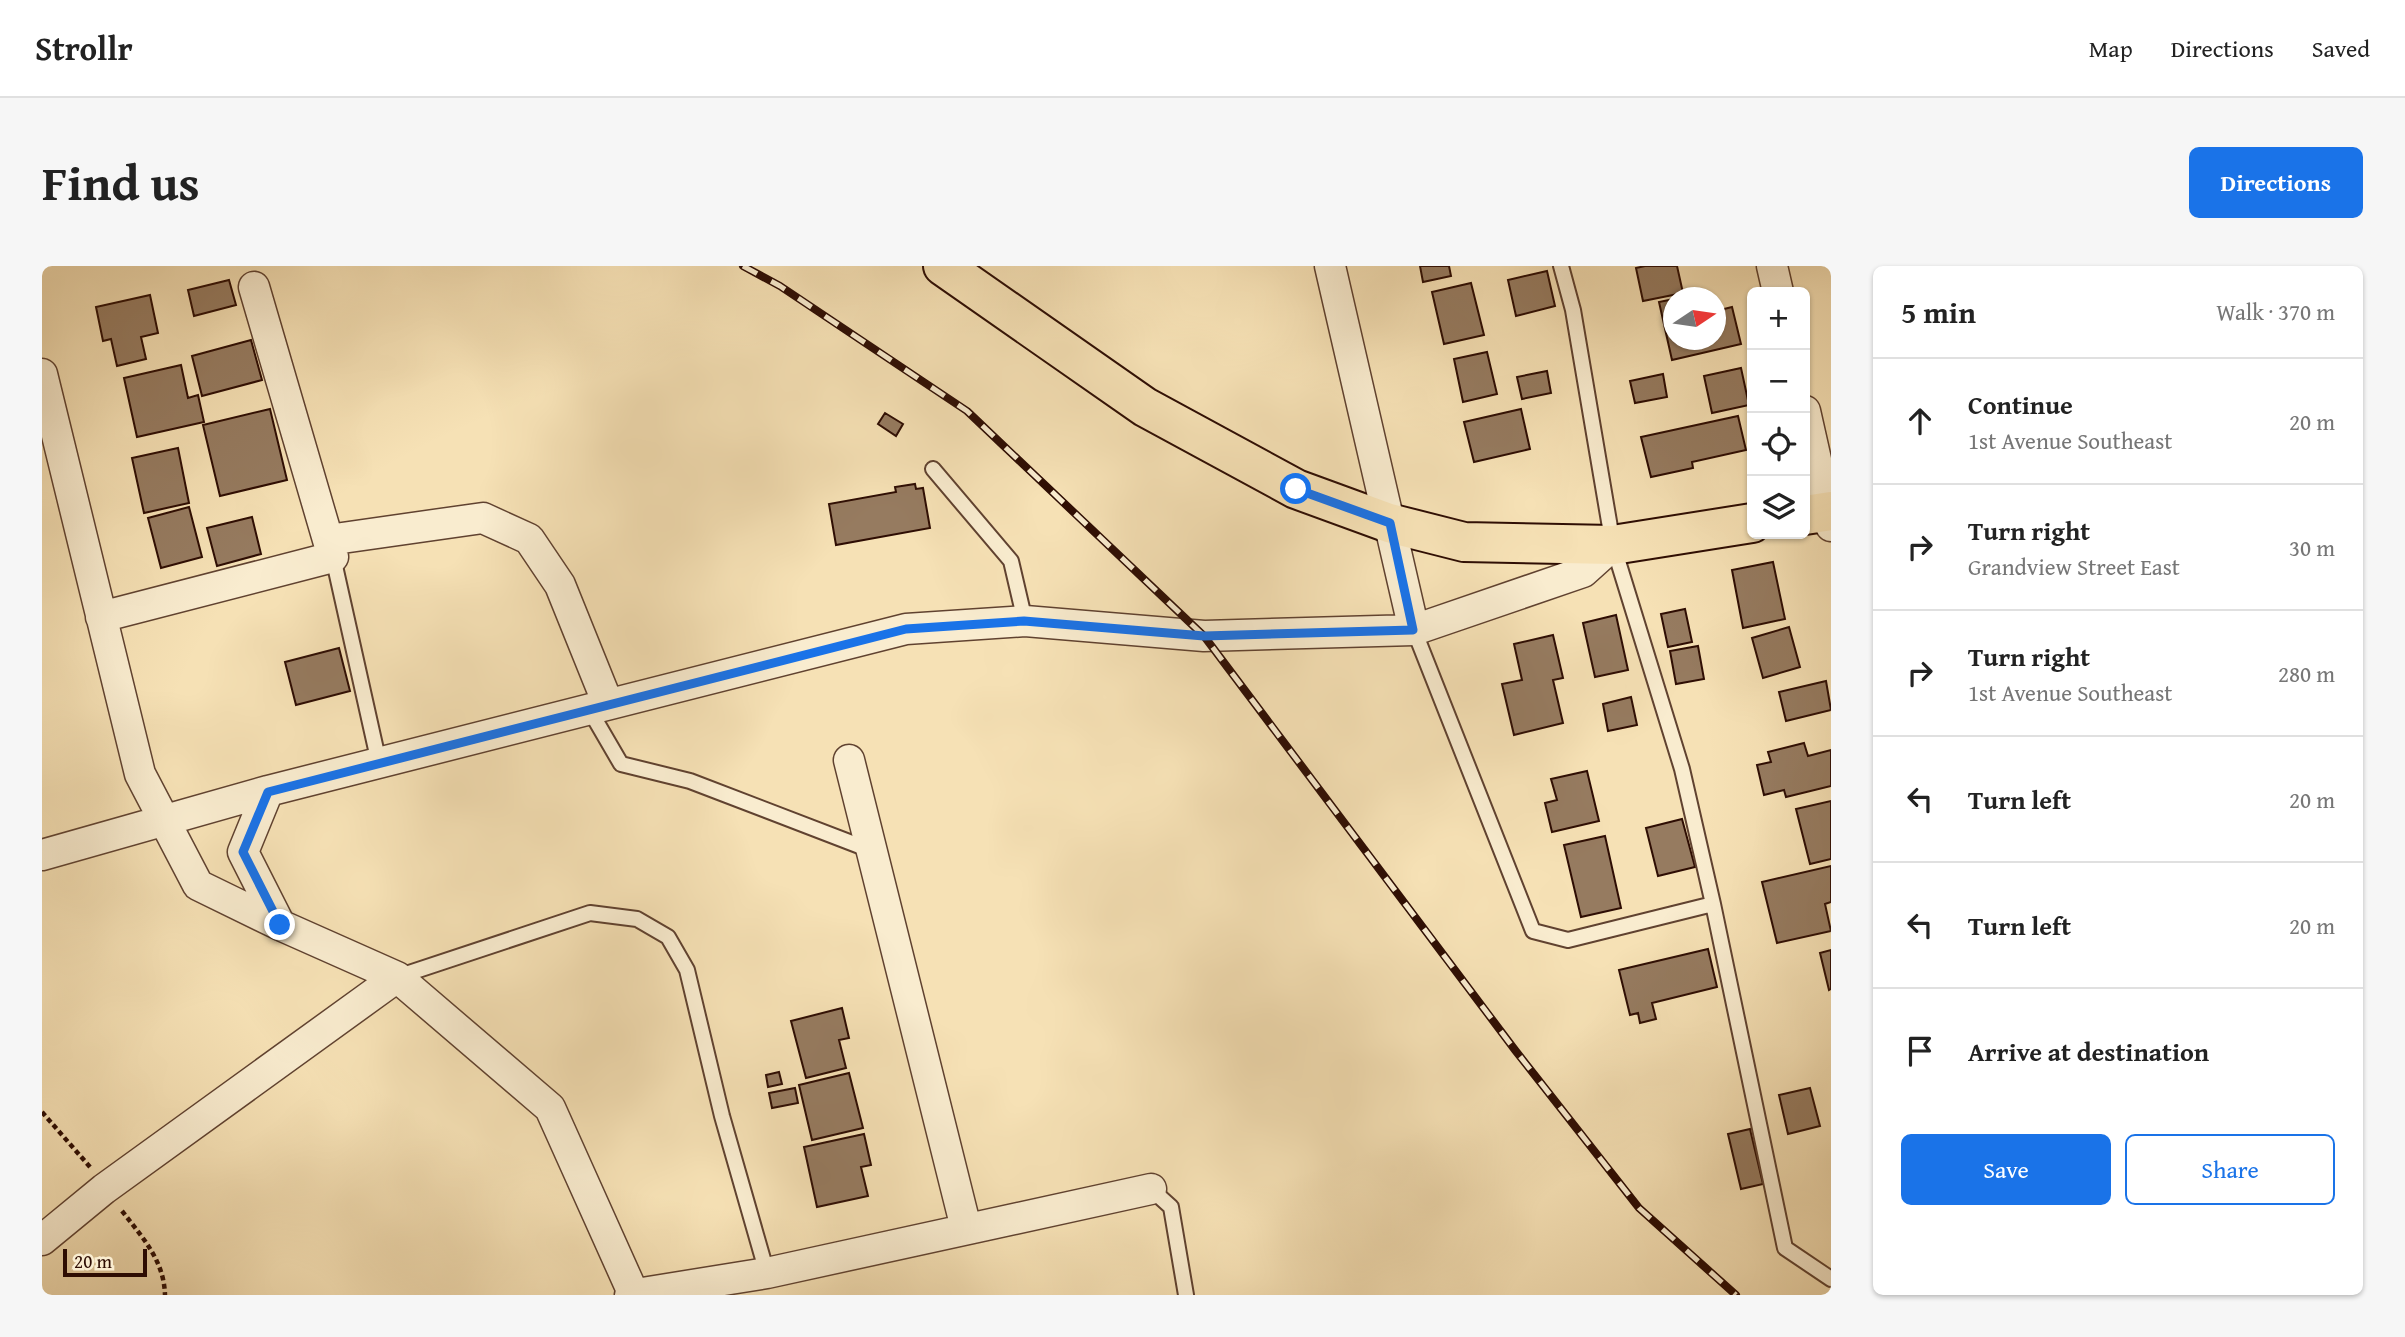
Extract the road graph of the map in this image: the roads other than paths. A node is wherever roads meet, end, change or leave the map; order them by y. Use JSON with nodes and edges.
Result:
{"nodes":[{"id":1,"x":943,"y":266,"type":"edge"},
{"id":2,"x":1330,"y":266,"type":"edge"},
{"id":3,"x":1561,"y":266,"type":"edge"},
{"id":4,"x":1772,"y":266,"type":"edge"},
{"id":5,"x":254,"y":287,"type":"dead end"},
{"id":6,"x":1777,"y":287,"type":"edge"},
{"id":7,"x":42,"y":374,"type":"edge"},
{"id":8,"x":1805,"y":413,"type":"edge"},
{"id":9,"x":933,"y":469,"type":"dead end"},
{"id":10,"x":1824,"y":516,"type":"edge"},
{"id":11,"x":1390,"y":523,"type":"junction"},
{"id":12,"x":1747,"y":524,"type":"edge"},
{"id":13,"x":1614,"y":545,"type":"junction"},
{"id":14,"x":330,"y":549,"type":"junction"},
{"id":15,"x":101,"y":617,"type":"junction"},
{"id":16,"x":1024,"y":621,"type":"junction"},
{"id":17,"x":1413,"y":630,"type":"junction"},
{"id":18,"x":599,"y":707,"type":"junction"},
{"id":19,"x":849,"y":760,"type":"dead end"},
{"id":20,"x":379,"y":763,"type":"junction"},
{"id":21,"x":268,"y":792,"type":"junction"},
{"id":22,"x":164,"y":820,"type":"junction"},
{"id":23,"x":872,"y":850,"type":"junction"},
{"id":24,"x":42,"y":855,"type":"edge"},
{"id":25,"x":1713,"y":904,"type":"junction"},
{"id":26,"x":280,"y":925,"type":"junction"},
{"id":27,"x":397,"y":976,"type":"junction"},
{"id":28,"x":1151,"y":1189,"type":"joint"},
{"id":29,"x":966,"y":1228,"type":"junction"},
{"id":30,"x":42,"y":1240,"type":"edge"},
{"id":31,"x":767,"y":1273,"type":"junction"},
{"id":32,"x":1831,"y":1279,"type":"edge"},
{"id":33,"x":633,"y":1295,"type":"edge"},
{"id":34,"x":1186,"y":1295,"type":"edge"}],
"edges":[{"from":1,"to":11,"type":"main road"},
{"from":2,"to":11,"type":"street"},
{"from":3,"to":13,"type":"lane"},
{"from":4,"to":6,"type":"street"},
{"from":5,"to":14,"type":"street"},
{"from":7,"to":15,"type":"street"},
{"from":8,"to":10,"type":"street"},
{"from":9,"to":16,"type":"lane"},
{"from":11,"to":13,"type":"main road"},
{"from":11,"to":17,"type":"street"},
{"from":12,"to":13,"type":"main road"},
{"from":13,"to":17,"type":"street"},
{"from":13,"to":25,"type":"lane"},
{"from":14,"to":15,"type":"street"},
{"from":14,"to":18,"type":"street"},
{"from":14,"to":20,"type":"lane"},
{"from":15,"to":22,"type":"street"},
{"from":16,"to":17,"type":"street"},
{"from":16,"to":18,"type":"street"},
{"from":17,"to":25,"type":"lane"},
{"from":18,"to":20,"type":"street"},
{"from":18,"to":23,"type":"lane"},
{"from":19,"to":23,"type":"street"},
{"from":20,"to":21,"type":"street"},
{"from":21,"to":22,"type":"street"},
{"from":21,"to":26,"type":"street"},
{"from":22,"to":24,"type":"street"},
{"from":22,"to":26,"type":"street"},
{"from":23,"to":29,"type":"street"},
{"from":25,"to":32,"type":"lane"},
{"from":26,"to":27,"type":"street"},
{"from":27,"to":30,"type":"street"},
{"from":27,"to":31,"type":"lane"},
{"from":27,"to":33,"type":"street"},
{"from":28,"to":29,"type":"street"},
{"from":28,"to":34,"type":"lane"},
{"from":29,"to":31,"type":"street"},
{"from":31,"to":33,"type":"street"}]}
